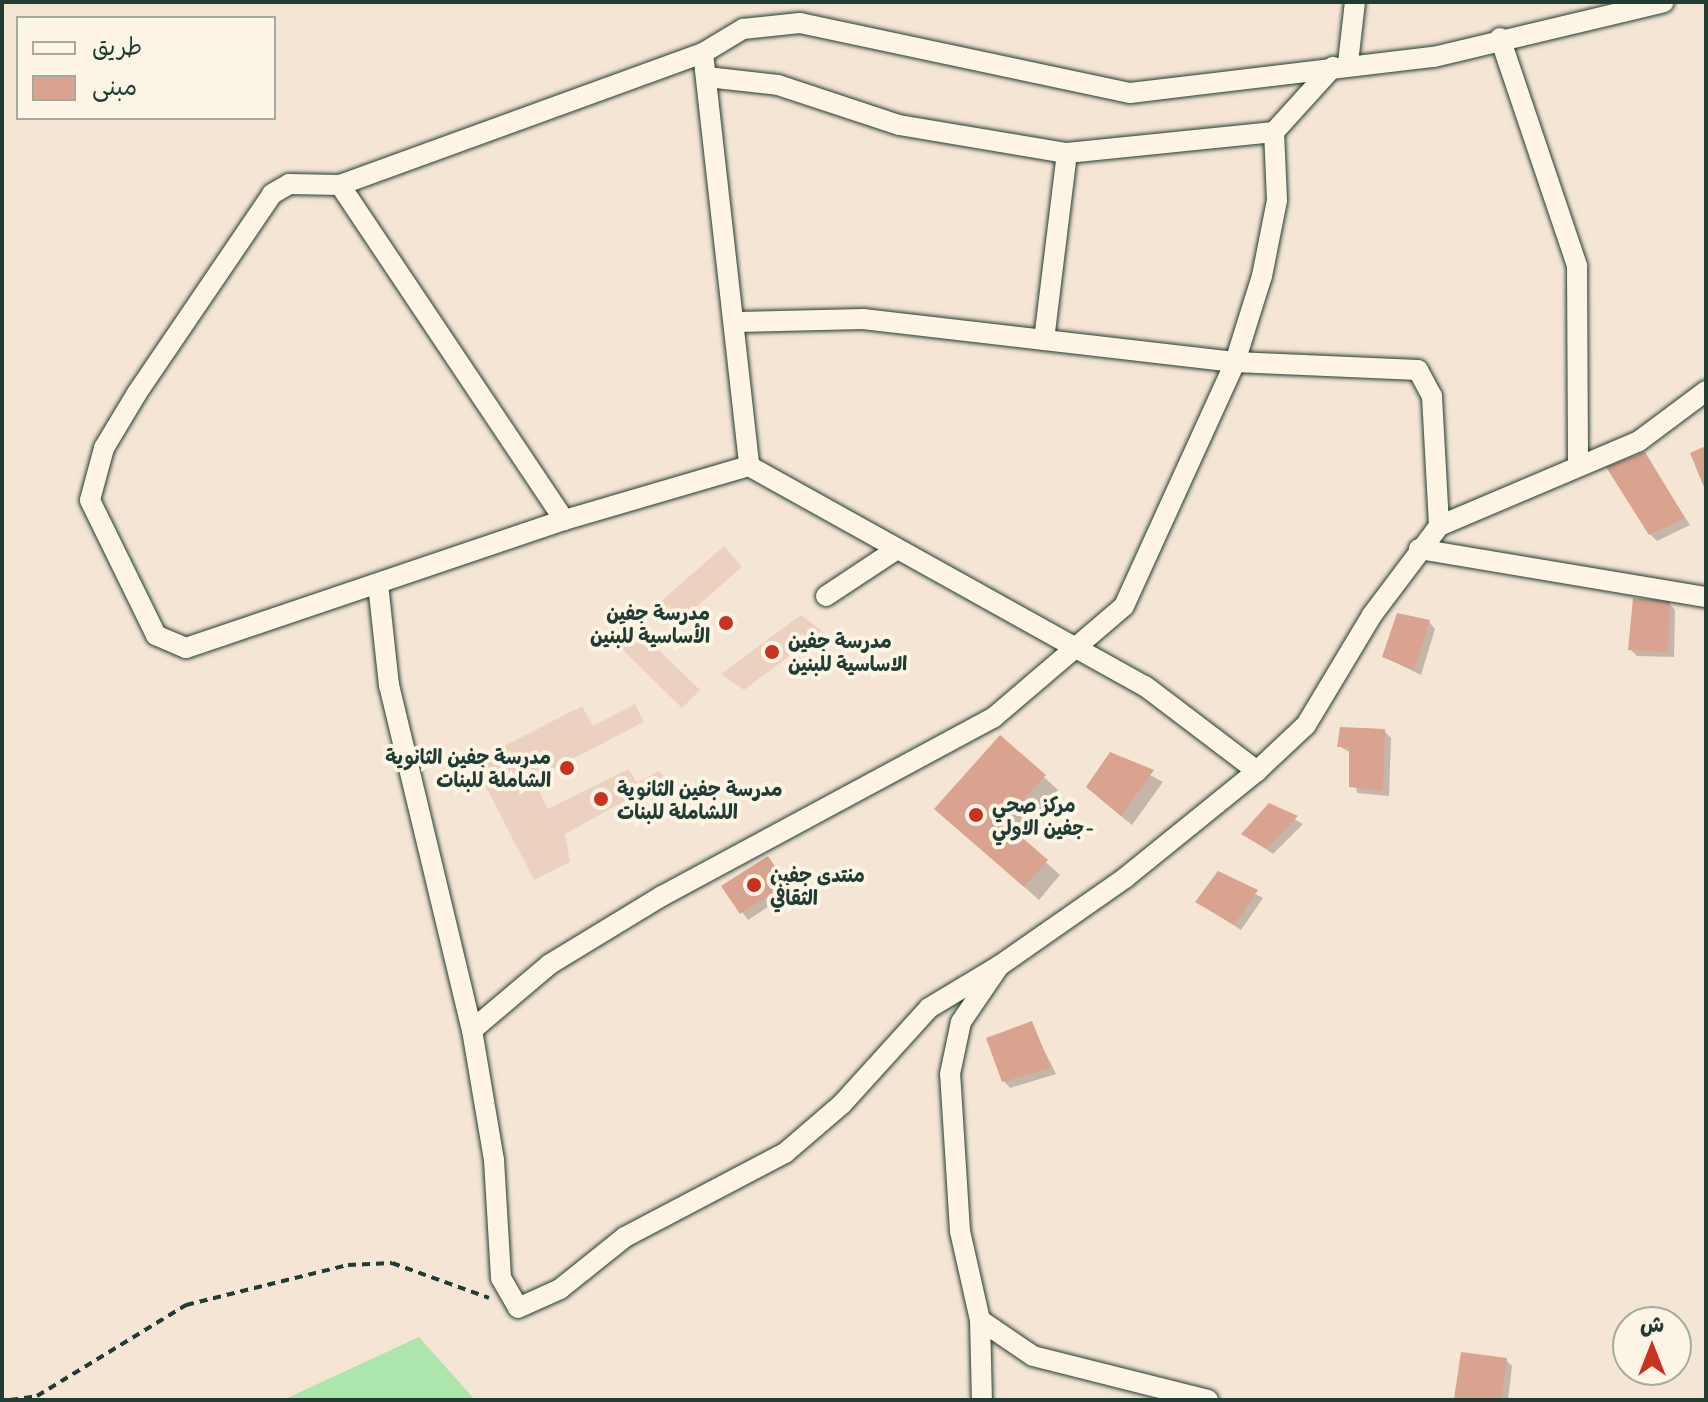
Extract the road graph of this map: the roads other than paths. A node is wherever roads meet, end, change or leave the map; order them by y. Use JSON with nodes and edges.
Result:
{"nodes":[{"id":1,"x":1355,"y":2,"type":"edge"},
{"id":2,"x":1664,"y":2,"type":"edge"},
{"id":3,"x":1500,"y":38,"type":"junction"},
{"id":4,"x":703,"y":53,"type":"junction"},
{"id":5,"x":1341,"y":65,"type":"junction"},
{"id":6,"x":707,"y":77,"type":"junction"},
{"id":7,"x":1274,"y":132,"type":"junction"},
{"id":8,"x":1067,"y":153,"type":"junction"},
{"id":9,"x":340,"y":185,"type":"junction"},
{"id":10,"x":738,"y":322,"type":"junction"},
{"id":11,"x":1044,"y":340,"type":"junction"},
{"id":12,"x":1235,"y":362,"type":"junction"},
{"id":13,"x":1706,"y":391,"type":"edge"},
{"id":14,"x":1578,"y":462,"type":"junction"},
{"id":15,"x":749,"y":466,"type":"junction"},
{"id":16,"x":564,"y":520,"type":"junction"},
{"id":17,"x":1439,"y":526,"type":"junction"},
{"id":18,"x":897,"y":549,"type":"junction"},
{"id":19,"x":1419,"y":549,"type":"junction"},
{"id":20,"x":378,"y":584,"type":"junction"},
{"id":21,"x":826,"y":596,"type":"dead end"},
{"id":22,"x":1706,"y":597,"type":"edge"},
{"id":23,"x":1075,"y":647,"type":"junction"},
{"id":24,"x":1257,"y":771,"type":"junction"},
{"id":25,"x":999,"y":966,"type":"junction"},
{"id":26,"x":472,"y":1030,"type":"junction"},
{"id":27,"x":980,"y":1320,"type":"junction"},
{"id":28,"x":982,"y":1400,"type":"edge"},
{"id":29,"x":1208,"y":1400,"type":"edge"}],
"edges":[{"from":1,"to":5,"type":"street"},
{"from":2,"to":3,"type":"street"},
{"from":3,"to":5,"type":"street"},
{"from":3,"to":14,"type":"street"},
{"from":4,"to":5,"type":"street"},
{"from":4,"to":6,"type":"street"},
{"from":4,"to":9,"type":"street"},
{"from":5,"to":7,"type":"street"},
{"from":6,"to":8,"type":"street"},
{"from":6,"to":10,"type":"street"},
{"from":7,"to":8,"type":"street"},
{"from":7,"to":12,"type":"street"},
{"from":8,"to":11,"type":"street"},
{"from":9,"to":16,"type":"street"},
{"from":9,"to":20,"type":"street"},
{"from":10,"to":11,"type":"street"},
{"from":10,"to":15,"type":"street"},
{"from":11,"to":12,"type":"street"},
{"from":12,"to":17,"type":"street"},
{"from":12,"to":23,"type":"street"},
{"from":13,"to":14,"type":"street"},
{"from":14,"to":17,"type":"street"},
{"from":15,"to":16,"type":"street"},
{"from":15,"to":18,"type":"street"},
{"from":16,"to":20,"type":"street"},
{"from":17,"to":19,"type":"street"},
{"from":18,"to":21,"type":"street"},
{"from":18,"to":23,"type":"street"},
{"from":19,"to":22,"type":"street"},
{"from":19,"to":24,"type":"street"},
{"from":20,"to":26,"type":"street"},
{"from":23,"to":24,"type":"street"},
{"from":23,"to":26,"type":"street"},
{"from":24,"to":25,"type":"street"},
{"from":25,"to":26,"type":"street"},
{"from":25,"to":27,"type":"street"},
{"from":27,"to":28,"type":"street"},
{"from":27,"to":29,"type":"street"}]}
